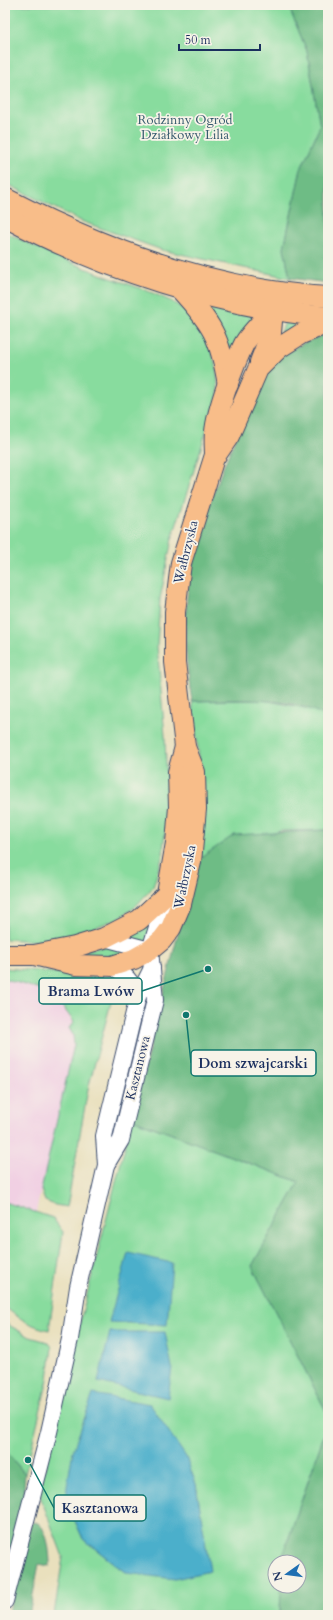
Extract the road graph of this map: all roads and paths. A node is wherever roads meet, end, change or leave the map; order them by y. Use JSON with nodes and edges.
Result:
{"nodes":[{"id":1,"x":5,"y":198,"type":"edge"},
{"id":2,"x":5,"y":217,"type":"edge"},
{"id":3,"x":179,"y":288,"type":"junction"},
{"id":4,"x":328,"y":297,"type":"edge"},
{"id":5,"x":275,"y":300,"type":"junction"},
{"id":6,"x":328,"y":317,"type":"edge"},
{"id":7,"x":328,"y":323,"type":"edge"},
{"id":8,"x":258,"y":369,"type":"junction"},
{"id":9,"x":228,"y":386,"type":"junction"},
{"id":10,"x":215,"y":456,"type":"junction"},
{"id":11,"x":185,"y":747,"type":"junction"},
{"id":12,"x":167,"y":894,"type":"junction"},
{"id":13,"x":104,"y":938,"type":"junction"},
{"id":14,"x":5,"y":955,"type":"edge"},
{"id":15,"x":34,"y":955,"type":"junction"},
{"id":16,"x":151,"y":958,"type":"junction"},
{"id":17,"x":112,"y":966,"type":"junction"},
{"id":18,"x":138,"y":996,"type":"junction"},
{"id":19,"x":106,"y":1166,"type":"junction"},
{"id":20,"x":5,"y":1601,"type":"edge"}],
"edges":[{"from":1,"to":5,"type":"main road"},
{"from":2,"to":3,"type":"main road"},
{"from":3,"to":5,"type":"main road"},
{"from":3,"to":9,"type":"main road"},
{"from":4,"to":5,"type":"main road"},
{"from":5,"to":6,"type":"main road"},
{"from":5,"to":8,"type":"main road"},
{"from":5,"to":9,"type":"main road","name":"Wałbrzyska"},
{"from":7,"to":8,"type":"main road","name":"Wałbrzyska"},
{"from":8,"to":10,"type":"main road","name":"Wałbrzyska"},
{"from":9,"to":10,"type":"main road","name":"Wałbrzyska"},
{"from":10,"to":11,"type":"main road","name":"Wałbrzyska"},
{"from":11,"to":12,"type":"main road","name":"Wałbrzyska"},
{"from":11,"to":16,"type":"main road","name":"Wałbrzyska"},
{"from":12,"to":13,"type":"main road","name":"Wałbrzyska"},
{"from":12,"to":16,"type":"street","name":"Kasztanowa"},
{"from":13,"to":15,"type":"main road","name":"Wałbrzyska"},
{"from":13,"to":16,"type":"street"},
{"from":14,"to":15,"type":"main road","name":"Wałbrzyska"},
{"from":15,"to":17,"type":"main road","name":"Wałbrzyska"},
{"from":16,"to":17,"type":"main road","name":"Wałbrzyska"},
{"from":16,"to":18,"type":"street","name":"Kasztanowa"},
{"from":16,"to":19,"type":"street","name":"Kasztanowa"},
{"from":17,"to":18,"type":"street"},
{"from":18,"to":19,"type":"street","name":"Kasztanowa"},
{"from":19,"to":20,"type":"street","name":"Kasztanowa"}]}
